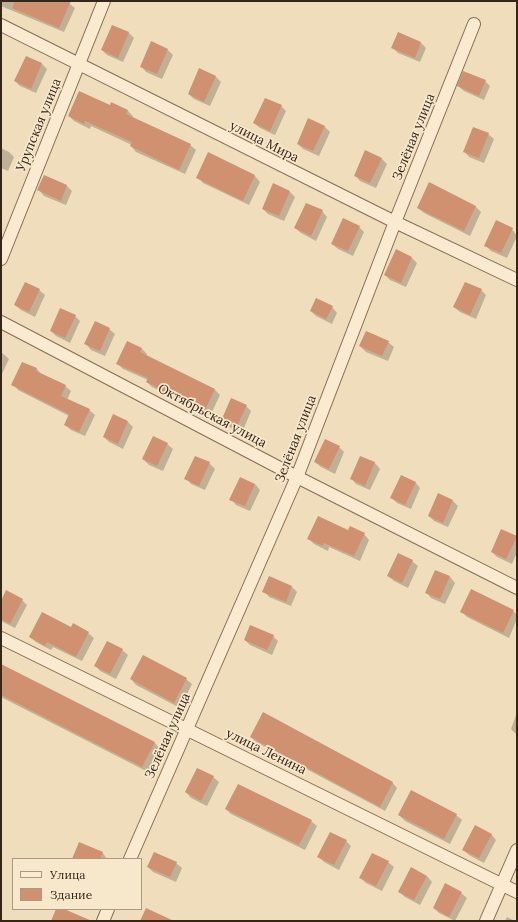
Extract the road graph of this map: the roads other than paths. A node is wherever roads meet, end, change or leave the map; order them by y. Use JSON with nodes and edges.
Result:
{"nodes":[{"id":1,"x":104,"y":1,"type":"edge"},
{"id":2,"x":474,"y":24,"type":"dead end"},
{"id":3,"x":1,"y":25,"type":"edge"},
{"id":4,"x":78,"y":65,"type":"junction"},
{"id":5,"x":395,"y":222,"type":"junction"},
{"id":6,"x":1,"y":259,"type":"edge"},
{"id":7,"x":517,"y":280,"type":"edge"},
{"id":8,"x":1,"y":322,"type":"edge"},
{"id":9,"x":297,"y":477,"type":"junction"},
{"id":10,"x":517,"y":588,"type":"edge"},
{"id":11,"x":1,"y":638,"type":"edge"},
{"id":12,"x":187,"y":728,"type":"junction"},
{"id":13,"x":517,"y":850,"type":"edge"},
{"id":14,"x":130,"y":858,"type":"edge"},
{"id":15,"x":503,"y":885,"type":"junction"},
{"id":16,"x":517,"y":892,"type":"edge"},
{"id":17,"x":108,"y":910,"type":"edge"},
{"id":18,"x":103,"y":921,"type":"edge"},
{"id":19,"x":486,"y":921,"type":"edge"}],
"edges":[{"from":1,"to":4,"type":"street","name":"Урупская улица"},
{"from":2,"to":5,"type":"street","name":"Зелёная улица"},
{"from":3,"to":4,"type":"street","name":"улица Мира"},
{"from":4,"to":5,"type":"street","name":"улица Мира"},
{"from":4,"to":6,"type":"street","name":"Урупская улица"},
{"from":5,"to":7,"type":"street","name":"улица Мира"},
{"from":5,"to":9,"type":"street","name":"Зелёная улица"},
{"from":8,"to":9,"type":"street","name":"Октябрьская улица"},
{"from":9,"to":10,"type":"street","name":"Октябрьская улица"},
{"from":9,"to":12,"type":"street","name":"Зелёная улица"},
{"from":11,"to":12,"type":"street","name":"улица Ленина"},
{"from":12,"to":14,"type":"street","name":"Зелёная улица"},
{"from":12,"to":15,"type":"street","name":"улица Ленина"},
{"from":13,"to":15,"type":"street"},
{"from":15,"to":16,"type":"street","name":"улица Ленина"},
{"from":15,"to":19,"type":"street"},
{"from":17,"to":18,"type":"street"}]}
